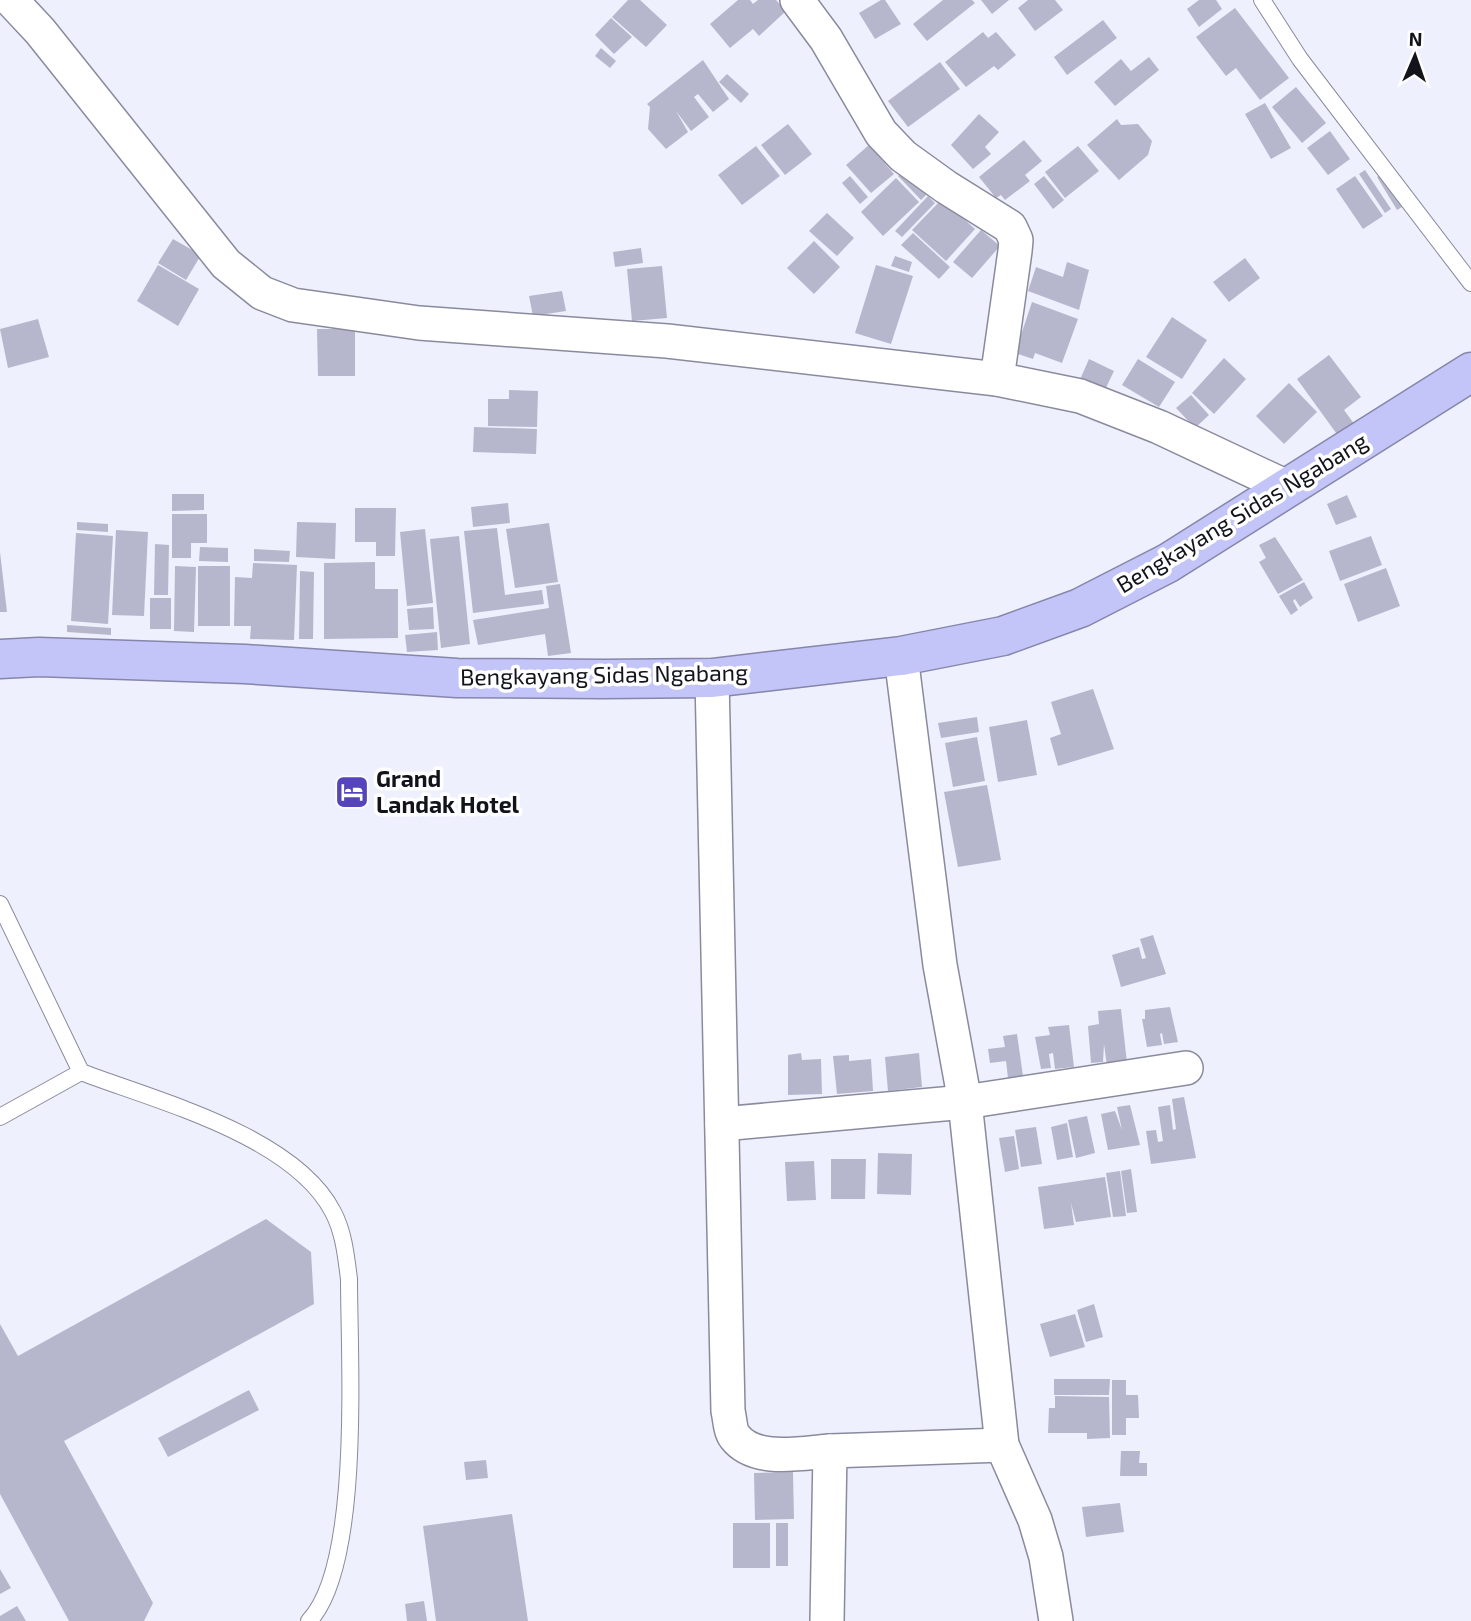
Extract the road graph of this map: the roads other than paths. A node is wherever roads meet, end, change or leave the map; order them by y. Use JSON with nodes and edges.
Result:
{"nodes":[{"id":1,"x":11,"y":0,"type":"edge"},
{"id":2,"x":797,"y":0,"type":"edge"},
{"id":3,"x":1262,"y":0,"type":"edge"},
{"id":4,"x":1471,"y":283,"type":"edge"},
{"id":5,"x":1471,"y":372,"type":"edge"},
{"id":6,"x":997,"y":379,"type":"junction"},
{"id":7,"x":1289,"y":488,"type":"junction"},
{"id":8,"x":901,"y":656,"type":"junction"},
{"id":9,"x":0,"y":659,"type":"edge"},
{"id":10,"x":712,"y":678,"type":"junction"},
{"id":11,"x":0,"y":904,"type":"edge"},
{"id":12,"x":1186,"y":1069,"type":"dead end"},
{"id":13,"x":81,"y":1072,"type":"junction"},
{"id":14,"x":965,"y":1102,"type":"junction"},
{"id":15,"x":0,"y":1117,"type":"edge"},
{"id":16,"x":722,"y":1124,"type":"junction"},
{"id":17,"x":1002,"y":1445,"type":"junction"},
{"id":18,"x":830,"y":1451,"type":"junction"},
{"id":19,"x":309,"y":1621,"type":"edge"},
{"id":20,"x":827,"y":1621,"type":"edge"},
{"id":21,"x":1056,"y":1621,"type":"edge"}],
"edges":[{"from":1,"to":6,"type":"street"},
{"from":2,"to":6,"type":"street"},
{"from":3,"to":4,"type":"lane"},
{"from":5,"to":7,"type":"highway","name":"Bengkayang Sidas Ngabang"},
{"from":6,"to":7,"type":"street"},
{"from":7,"to":8,"type":"highway","name":"Bengkayang Sidas Ngabang"},
{"from":8,"to":10,"type":"highway","name":"Bengkayang Sidas Ngabang"},
{"from":8,"to":14,"type":"street"},
{"from":9,"to":10,"type":"highway","name":"Bengkayang Sidas Ngabang"},
{"from":10,"to":16,"type":"street"},
{"from":11,"to":13,"type":"lane"},
{"from":12,"to":14,"type":"street"},
{"from":13,"to":15,"type":"lane"},
{"from":13,"to":19,"type":"lane"},
{"from":14,"to":16,"type":"street"},
{"from":14,"to":17,"type":"street"},
{"from":16,"to":18,"type":"street"},
{"from":17,"to":18,"type":"street"},
{"from":17,"to":21,"type":"street"},
{"from":18,"to":20,"type":"street"}]}
